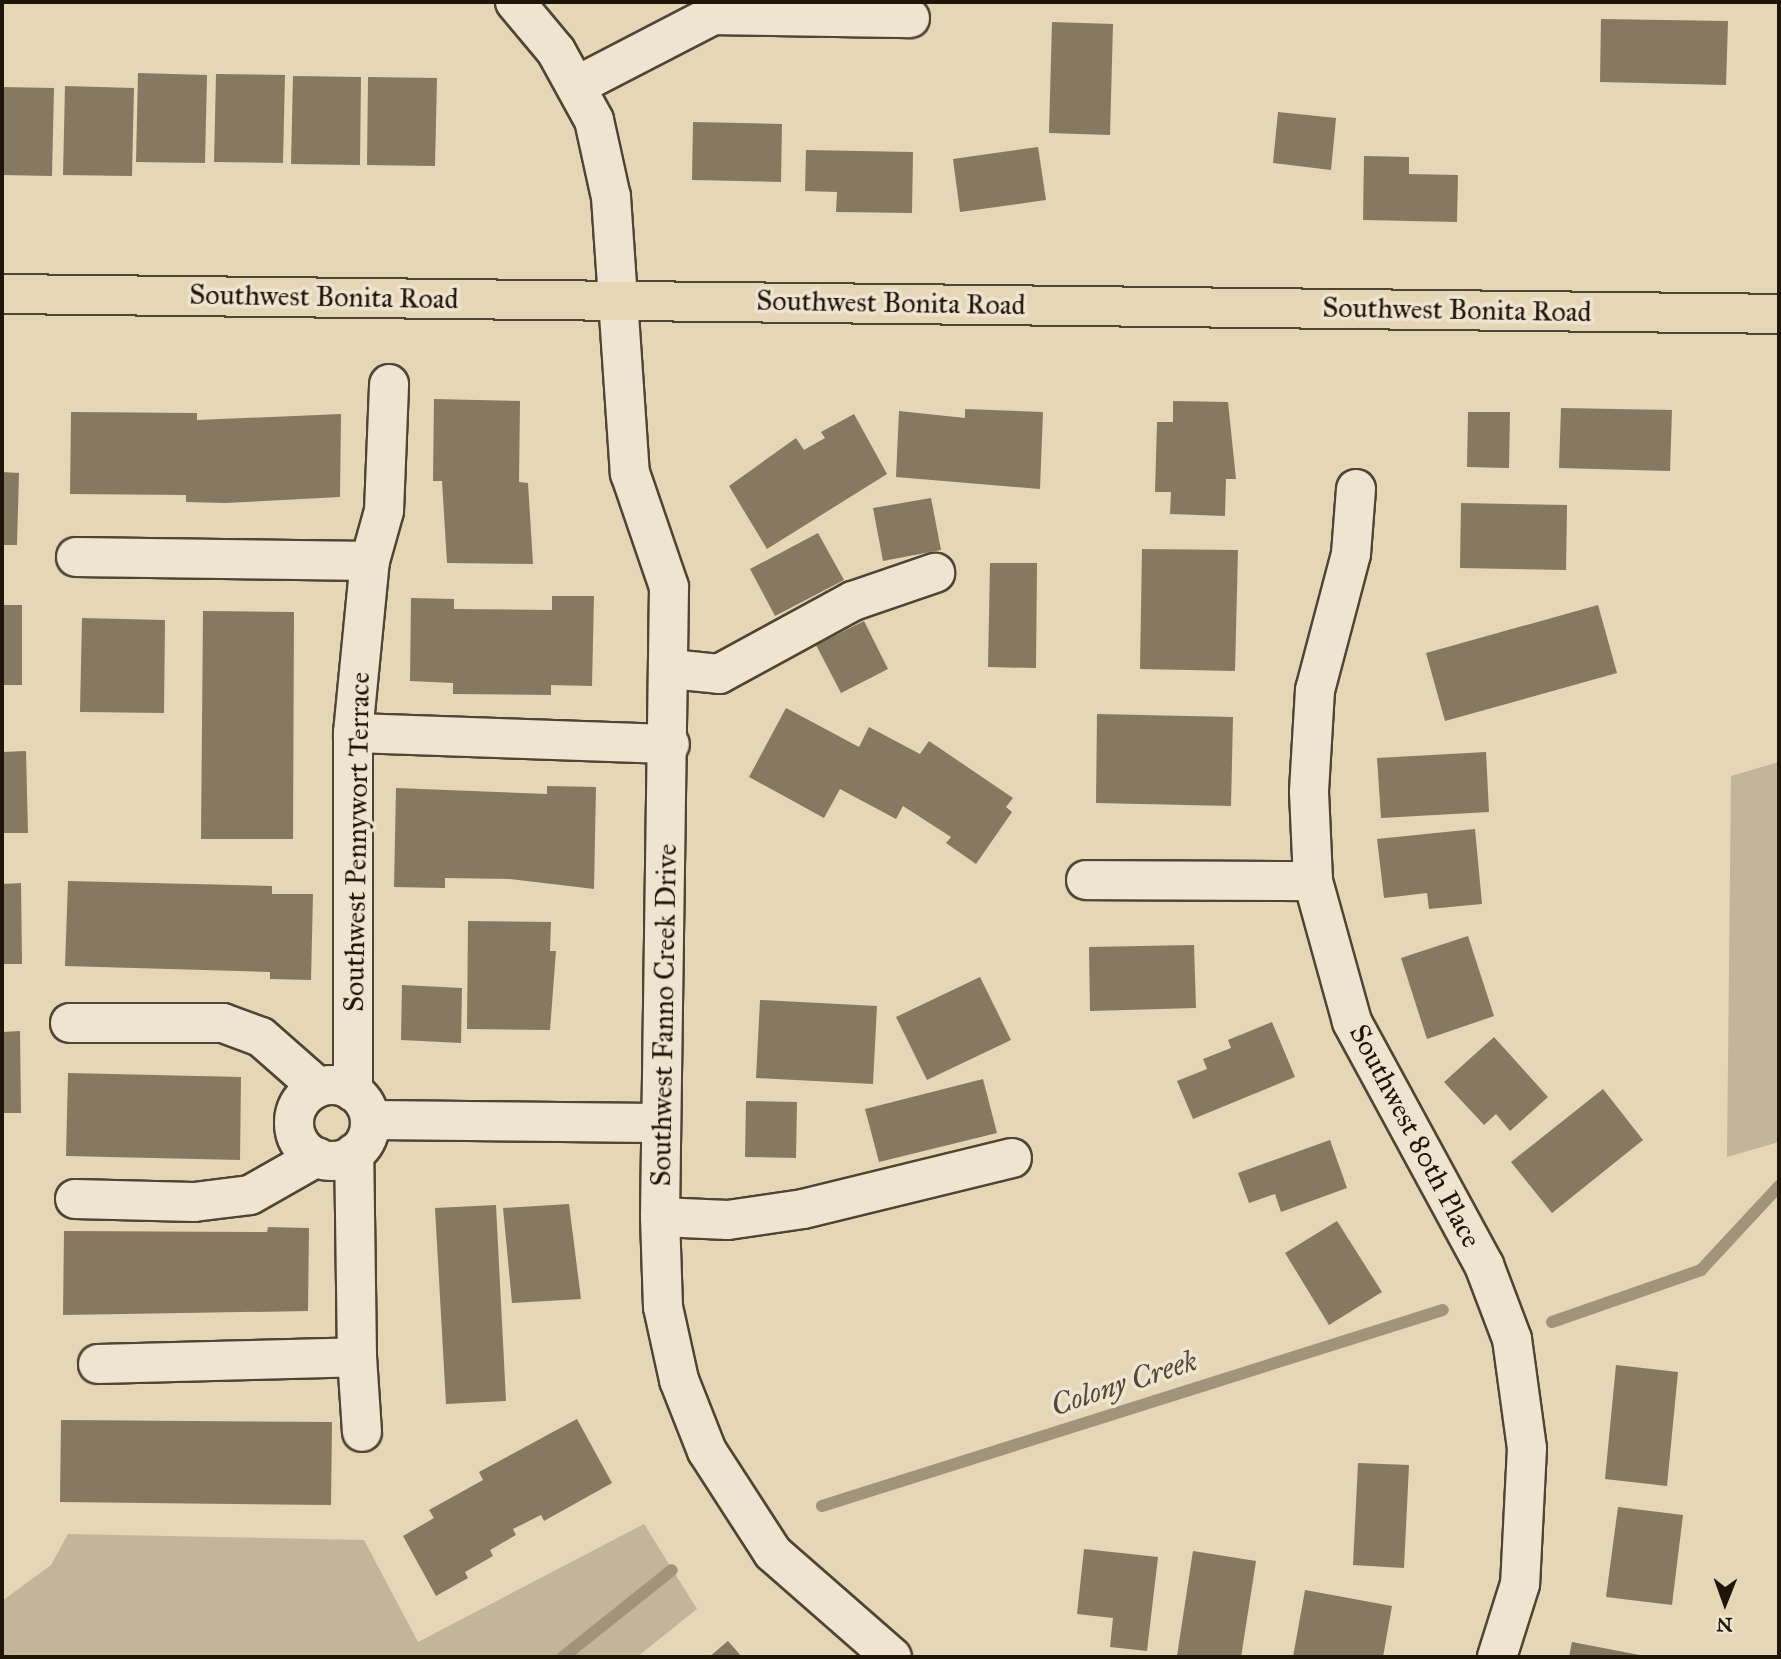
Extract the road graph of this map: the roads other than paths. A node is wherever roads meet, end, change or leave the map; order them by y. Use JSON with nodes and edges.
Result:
{"nodes":[{"id":1,"x":515,"y":2,"type":"edge"},
{"id":2,"x":910,"y":18,"type":"dead end"},
{"id":3,"x":578,"y":85,"type":"junction"},
{"id":4,"x":2,"y":294,"type":"edge"},
{"id":5,"x":615,"y":300,"type":"junction"},
{"id":6,"x":1779,"y":314,"type":"edge"},
{"id":7,"x":389,"y":384,"type":"dead end"},
{"id":8,"x":1356,"y":489,"type":"dead end"},
{"id":9,"x":76,"y":557,"type":"dead end"},
{"id":10,"x":370,"y":561,"type":"junction"},
{"id":11,"x":935,"y":573,"type":"dead end"},
{"id":12,"x":671,"y":669,"type":"junction"},
{"id":13,"x":353,"y":733,"type":"junction"},
{"id":14,"x":670,"y":744,"type":"junction"},
{"id":15,"x":1086,"y":880,"type":"dead end"},
{"id":16,"x":1313,"y":881,"type":"junction"},
{"id":17,"x":70,"y":1023,"type":"dead end"},
{"id":18,"x":347,"y":1099,"type":"junction"},
{"id":19,"x":659,"y":1123,"type":"junction"},
{"id":20,"x":335,"y":1155,"type":"junction"},
{"id":21,"x":1012,"y":1158,"type":"dead end"},
{"id":22,"x":75,"y":1199,"type":"dead end"},
{"id":23,"x":660,"y":1217,"type":"junction"},
{"id":24,"x":357,"y":1357,"type":"junction"},
{"id":25,"x":97,"y":1364,"type":"dead end"},
{"id":26,"x":362,"y":1432,"type":"dead end"},
{"id":27,"x":875,"y":1653,"type":"edge"},
{"id":28,"x":1497,"y":1657,"type":"edge"}],
"edges":[{"from":1,"to":3,"type":"street","name":"Southwest Fanno Creek Drive"},
{"from":2,"to":3,"type":"street"},
{"from":3,"to":5,"type":"street","name":"Southwest Fanno Creek Drive"},
{"from":4,"to":5,"type":"main road","name":"Southwest Bonita Road"},
{"from":5,"to":6,"type":"main road","name":"Southwest Bonita Road"},
{"from":5,"to":12,"type":"street","name":"Southwest Fanno Creek Drive"},
{"from":7,"to":10,"type":"street","name":"Southwest Pennywort Terrace"},
{"from":8,"to":16,"type":"street","name":"Southwest 80th Place"},
{"from":9,"to":10,"type":"street"},
{"from":10,"to":13,"type":"street","name":"Southwest Pennywort Terrace"},
{"from":11,"to":12,"type":"street"},
{"from":12,"to":14,"type":"street","name":"Southwest Fanno Creek Drive"},
{"from":13,"to":14,"type":"street"},
{"from":13,"to":18,"type":"street","name":"Southwest Pennywort Terrace"},
{"from":14,"to":19,"type":"street","name":"Southwest Fanno Creek Drive"},
{"from":15,"to":16,"type":"street"},
{"from":16,"to":28,"type":"street","name":"Southwest 80th Place"},
{"from":17,"to":18,"type":"street"},
{"from":18,"to":19,"type":"street"},
{"from":18,"to":20,"type":"street"},
{"from":18,"to":20,"type":"street"},
{"from":19,"to":23,"type":"street","name":"Southwest Fanno Creek Drive"},
{"from":20,"to":22,"type":"street"},
{"from":20,"to":24,"type":"street"},
{"from":21,"to":23,"type":"street"},
{"from":23,"to":27,"type":"street","name":"Southwest Fanno Creek Drive"},
{"from":24,"to":25,"type":"street"},
{"from":24,"to":26,"type":"street"}]}
